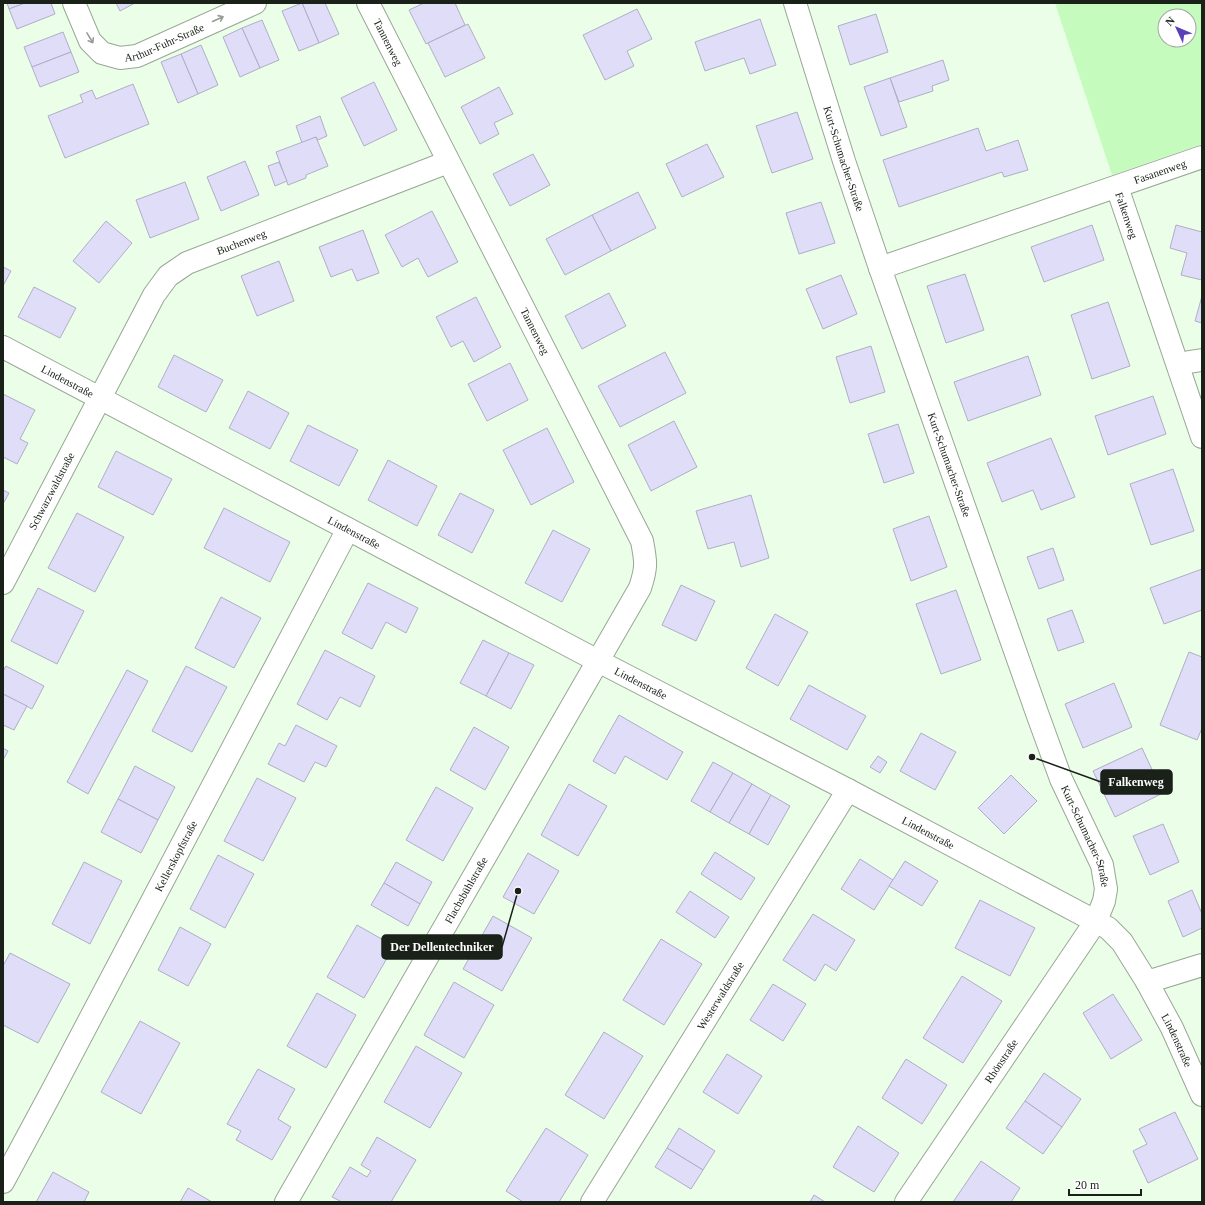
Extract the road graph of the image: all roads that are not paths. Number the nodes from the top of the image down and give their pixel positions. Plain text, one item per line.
1 (74, 3) edge
2 (255, 3) edge
3 (368, 3) edge
4 (795, 3) edge
5 (1202, 157) edge
6 (448, 162) junction
7 (1117, 187) junction
8 (880, 268) junction
9 (3, 347) edge
10 (1202, 360) edge
11 (1178, 365) junction
12 (100, 398) junction
13 (1202, 437) edge
14 (348, 529) junction
15 (3, 583) edge
16 (598, 661) junction
17 (848, 790) junction
18 (1096, 921) junction
19 (1202, 966) edge
20 (1147, 982) junction
21 (1202, 1096) edge
22 (3, 1182) edge
23 (286, 1202) edge
24 (592, 1202) edge
25 (906, 1202) edge

1 -> 2 street, Arthur-Fuhr-Straße
3 - 6 street, Tannenweg
4 - 8 street, Kurt-Schumacher-Straße
5 - 7 street, Fasanenweg
6 - 12 street, Buchenweg
6 - 16 street, Tannenweg
7 - 8 street, Falkenweg
7 - 11 street, Falkenweg
8 - 18 street, Kurt-Schumacher-Straße
9 - 12 street, Lindenstraße
10 - 11 street
11 - 13 street, Falkenweg
12 - 14 street, Lindenstraße
12 - 15 street, Schwarzwaldstraße
14 - 16 street, Lindenstraße
14 - 22 street, Kellerskopfstraße
16 - 17 street, Lindenstraße
16 - 23 street, Flachsbühlstraße
17 - 18 street, Lindenstraße
17 - 24 street, Westerwaldstraße
18 - 20 street, Lindenstraße
18 - 25 street, Rhönstraße
19 - 20 street
20 - 21 street, Lindenstraße

